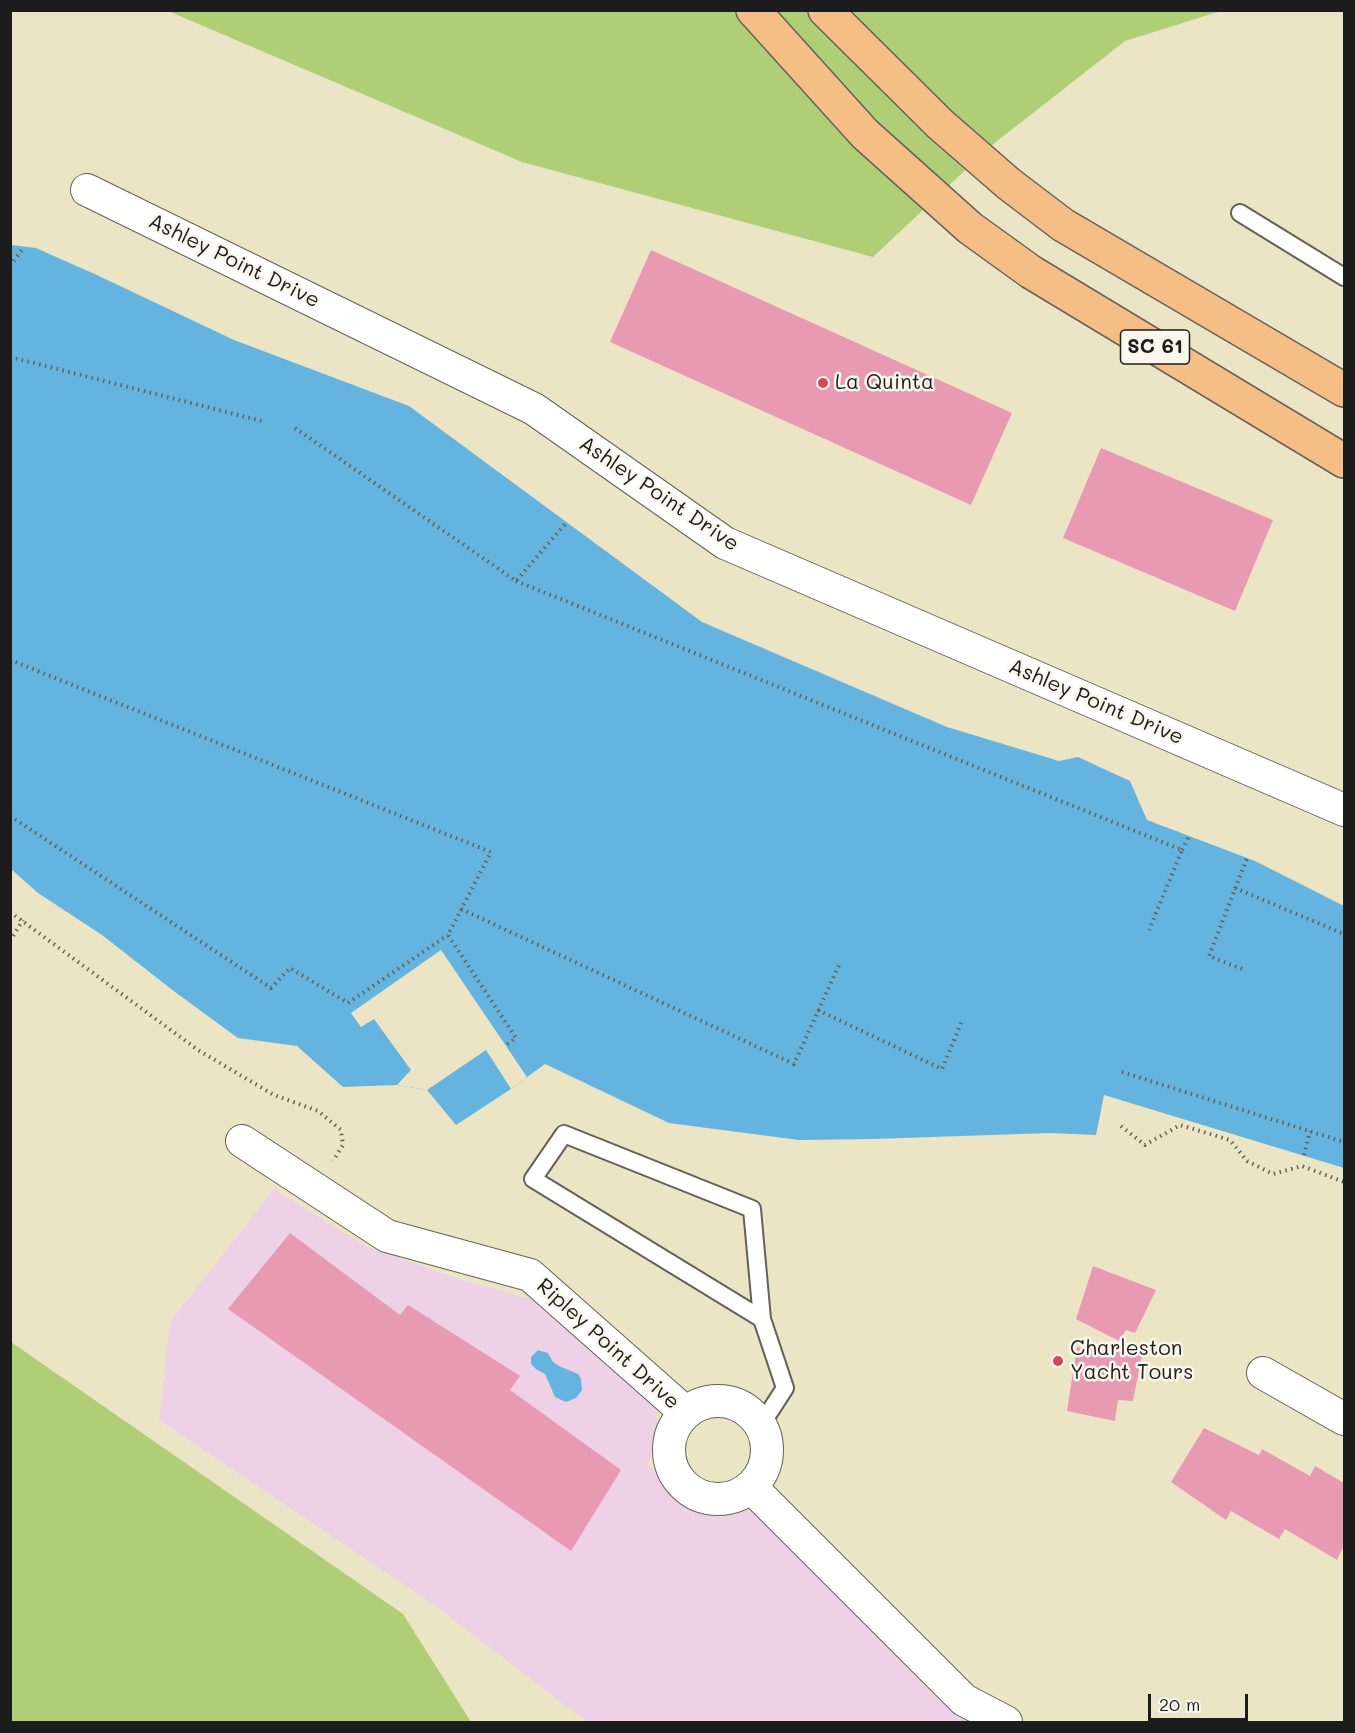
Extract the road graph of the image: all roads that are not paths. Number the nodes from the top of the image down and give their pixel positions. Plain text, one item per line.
1 (753, 10) edge
2 (759, 10) edge
3 (825, 10) edge
4 (787, 47) junction
5 (87, 190) dead end
6 (1240, 213) dead end
7 (1344, 276) edge
8 (1344, 390) edge
9 (1344, 461) edge
10 (1344, 810) edge
11 (242, 1141) dead end
12 (762, 1319) junction
13 (1263, 1373) dead end
14 (685, 1412) junction
15 (1344, 1419) edge
16 (761, 1425) junction
17 (751, 1487) junction
18 (1006, 1722) edge

1 - 4 highway
2 - 4 highway
3 - 8 highway, SC 61
4 - 9 highway, SC 61
5 - 10 street, Ashley Point Drive
6 - 7 lane
11 - 14 street, Ripley Point Drive
12 - 12 lane
12 - 16 lane
13 - 15 street
14 - 16 street, Ripley Point Drive
14 - 17 street, Ripley Point Drive
16 - 17 street
17 - 18 street

